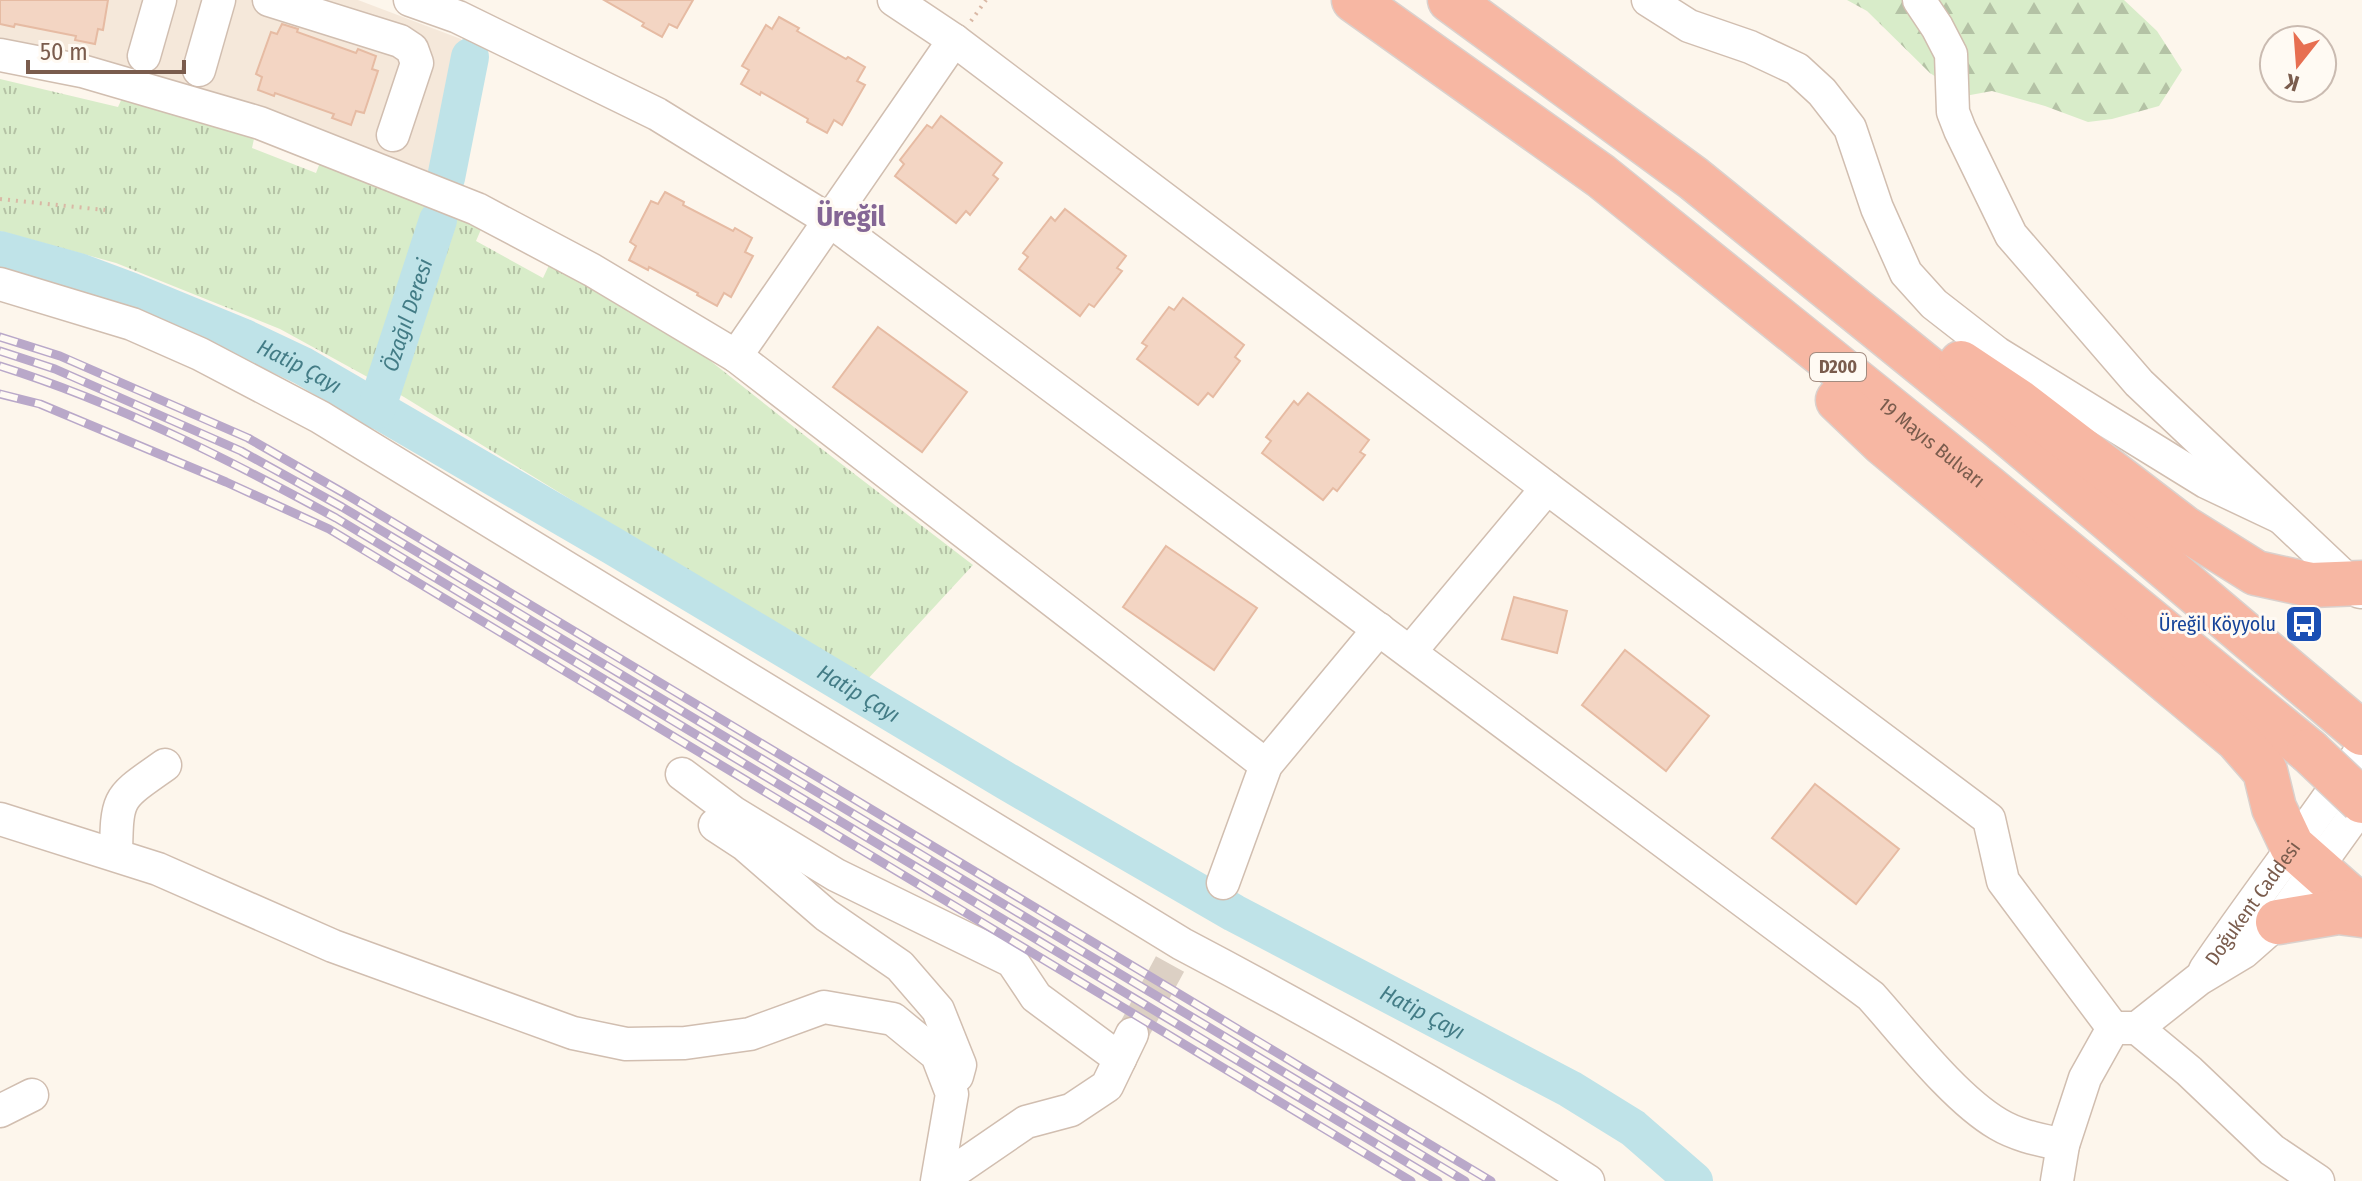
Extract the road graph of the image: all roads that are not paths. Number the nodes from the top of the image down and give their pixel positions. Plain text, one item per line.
1 (160, 0) edge
2 (219, 0) edge
3 (269, 0) edge
4 (410, 0) edge
5 (894, 0) edge
6 (1354, 0) edge
7 (1450, 0) edge
8 (1648, 0) edge
9 (1919, 0) edge
10 (954, 40) junction
11 (0, 55) edge
12 (144, 56) dead end
13 (199, 70) dead end
14 (393, 135) dead end
15 (1601, 176) junction
16 (1693, 178) junction
17 (829, 220) junction
18 (0, 284) edge
19 (736, 356) junction
20 (1547, 488) junction
21 (2280, 517) junction
22 (2358, 587) edge
23 (1379, 629) junction
24 (1410, 652) junction
25 (2355, 732) edge
26 (165, 765) dead end
27 (1266, 765) junction
28 (2362, 803) edge
29 (0, 819) edge
30 (116, 855) junction
31 (2304, 858) junction
32 (1223, 883) dead end
33 (2362, 908) edge
34 (2362, 915) edge
35 (2278, 922) junction
36 (2199, 979) junction
37 (2125, 1028) junction
38 (0, 1082) edge
39 (952, 1094) junction
40 (0, 1111) edge
41 (2063, 1145) junction
42 (938, 1181) edge
43 (1588, 1181) edge
44 (2057, 1181) edge
45 (2318, 1181) edge

1 - 12 street
2 - 13 street
3 - 14 street
4 - 17 street
5 - 10 street
6 - 15 highway, 19 Mayıs Bulvarı / D200
7 - 16 highway, D200
8 - 21 street
9 - 21 street
10 - 17 street
10 - 20 street
11 - 19 street
15 - 28 highway, 19 Mayıs Bulvarı / D200, bridge
15 - 31 highway
16 - 22 highway
16 - 25 highway, D200
17 - 19 street
17 - 23 street
18 - 43 street
19 - 27 street
20 - 24 street
20 - 37 street
21 - 22 street
23 - 24 street
23 - 27 street
24 - 41 street
25 - 31 street, Doğukent Caddesi
26 - 30 street
27 - 32 street
28 - 31 street, Doğukent Caddesi
29 - 30 street
30 - 39 street
31 - 33 highway
31 - 35 street, Doğukent Caddesi
31 - 36 street, Doğukent Caddesi
34 - 35 highway
35 - 36 street, Doğukent Caddesi
36 - 37 street
37 - 41 street
37 - 45 street
38 - 40 street
39 - 42 street
39 - 42 street
41 - 44 street

